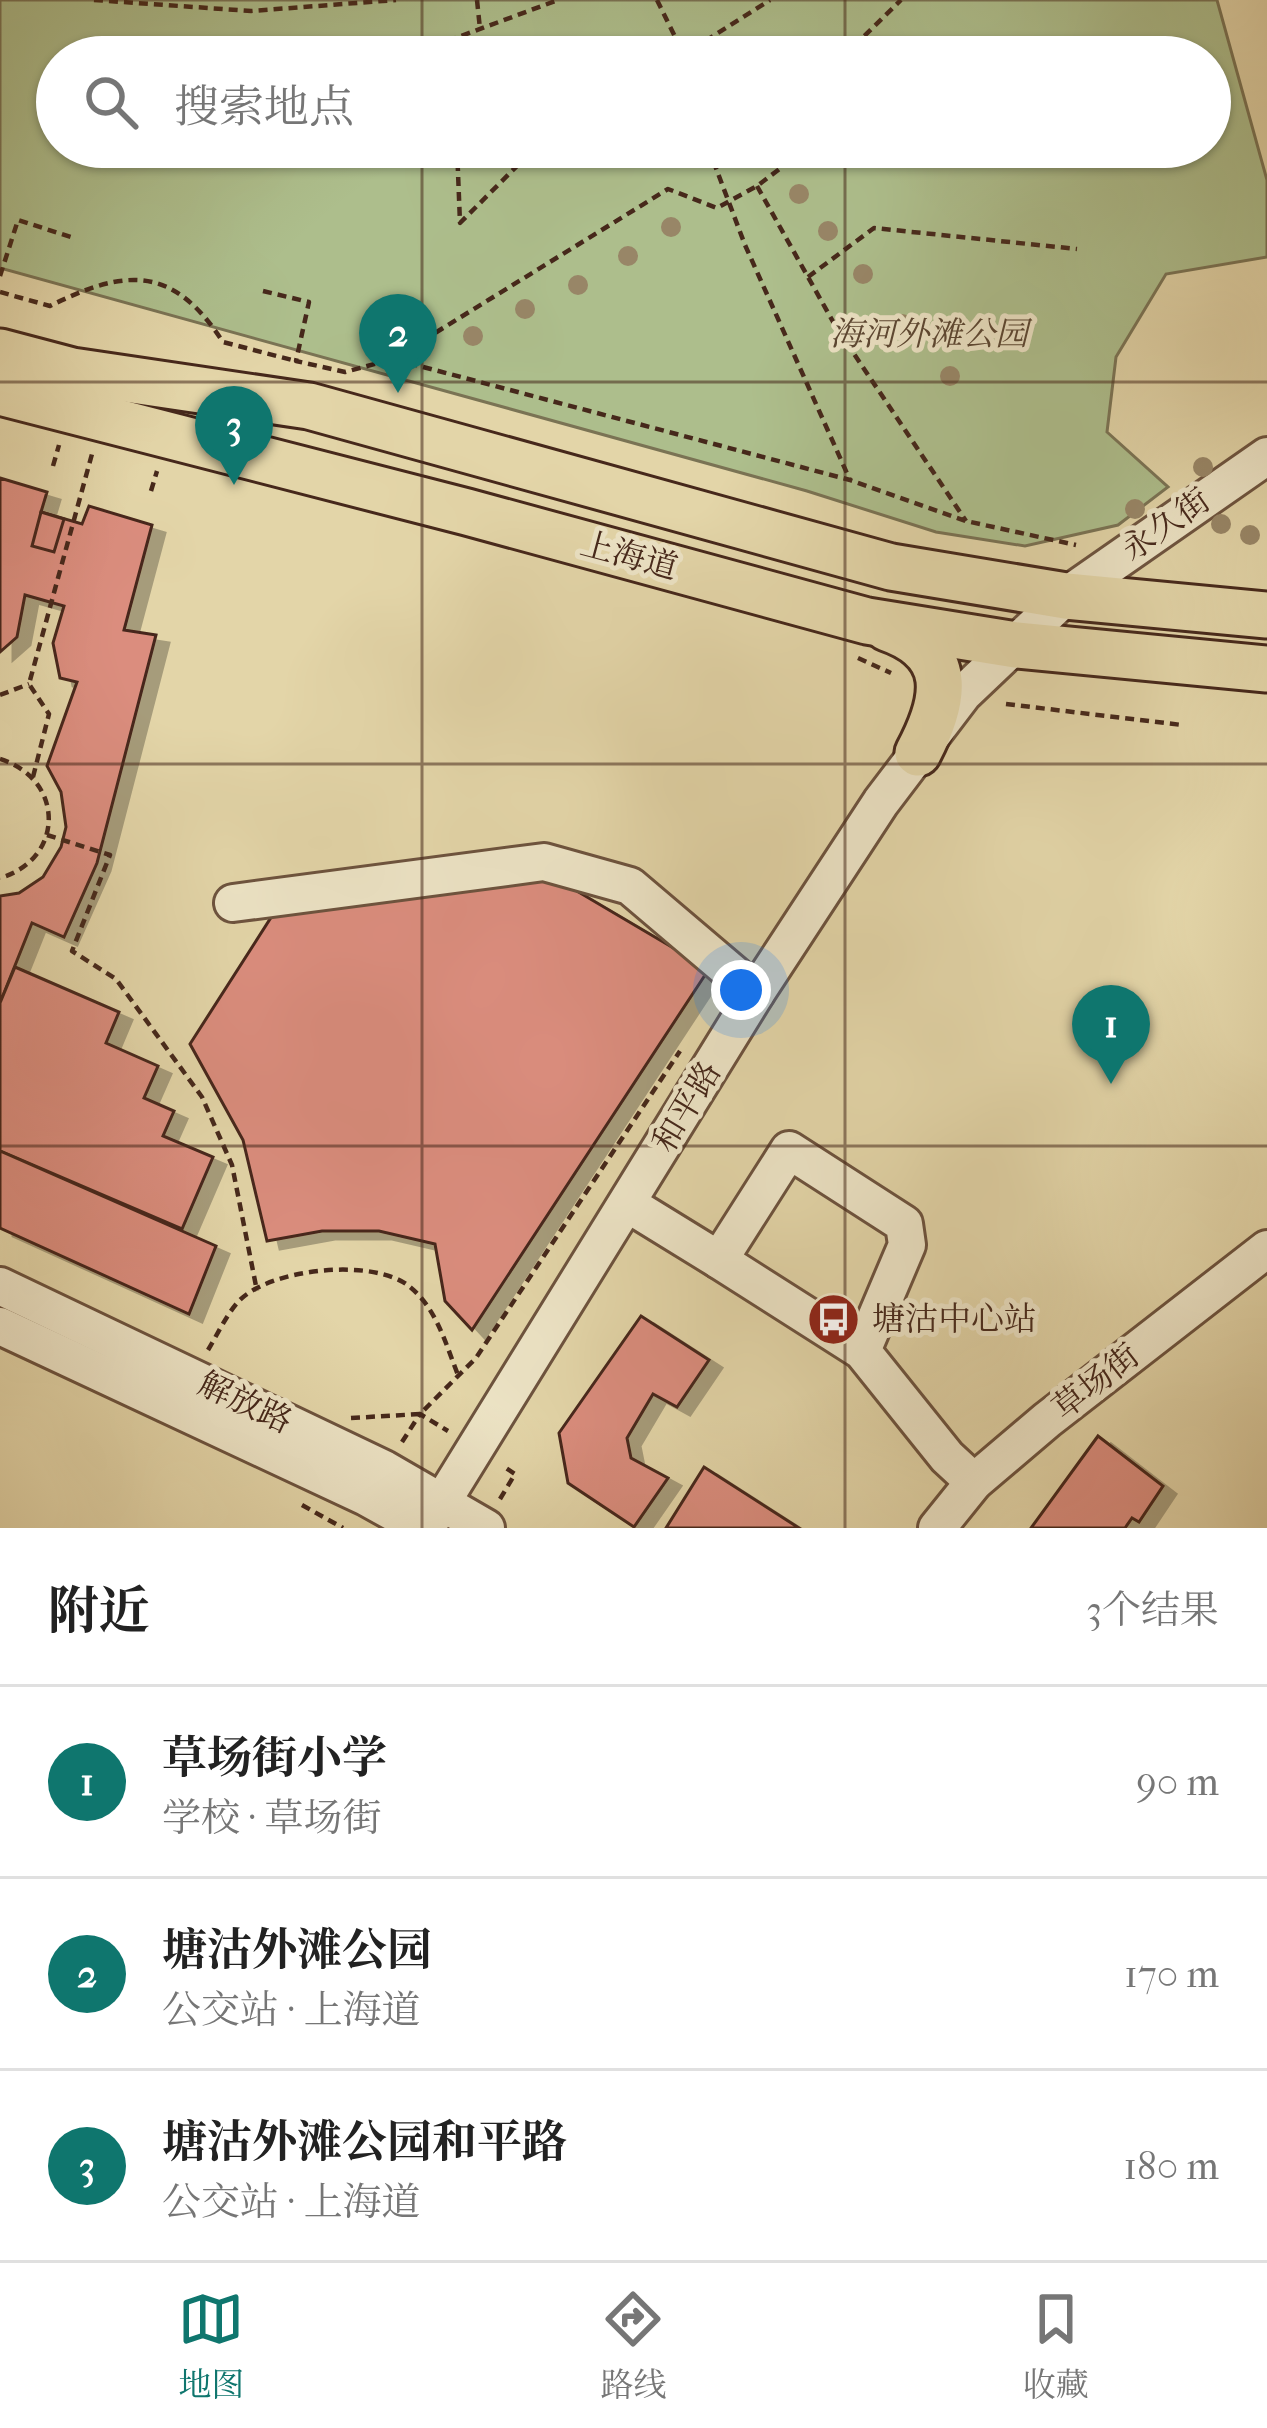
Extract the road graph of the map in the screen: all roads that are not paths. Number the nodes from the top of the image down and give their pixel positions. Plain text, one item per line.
1 (0, 352) edge
2 (0, 392) edge
3 (1267, 456) edge
4 (1066, 596) junction
5 (1267, 616) edge
6 (855, 636) junction
7 (1016, 645) junction
8 (1267, 669) edge
9 (918, 754) junction
10 (232, 903) dead end
11 (756, 993) junction
12 (628, 1204) junction
13 (1267, 1250) edge
14 (719, 1260) junction
15 (0, 1286) edge
16 (0, 1326) edge
17 (862, 1351) junction
18 (974, 1482) junction
19 (453, 1522) edge
20 (937, 1528) edge

1 - 4 main road, 上海道
2 - 6 main road, 上海道
3 - 4 street, 永久街
4 - 5 main road, 上海道
4 - 7 street, 和平路
6 - 7 main road, 上海道
6 - 9 main road
7 - 8 main road, 上海道
7 - 9 street, 和平路
9 - 11 street, 和平路
10 - 11 street
11 - 12 street, 和平路
12 - 14 street
12 - 19 street, 和平路
13 - 18 street, 草场街
14 - 17 street
14 - 17 street
15 - 19 street, 解放路
16 - 19 street, 解放路
17 - 18 street
18 - 20 street, 草场街

